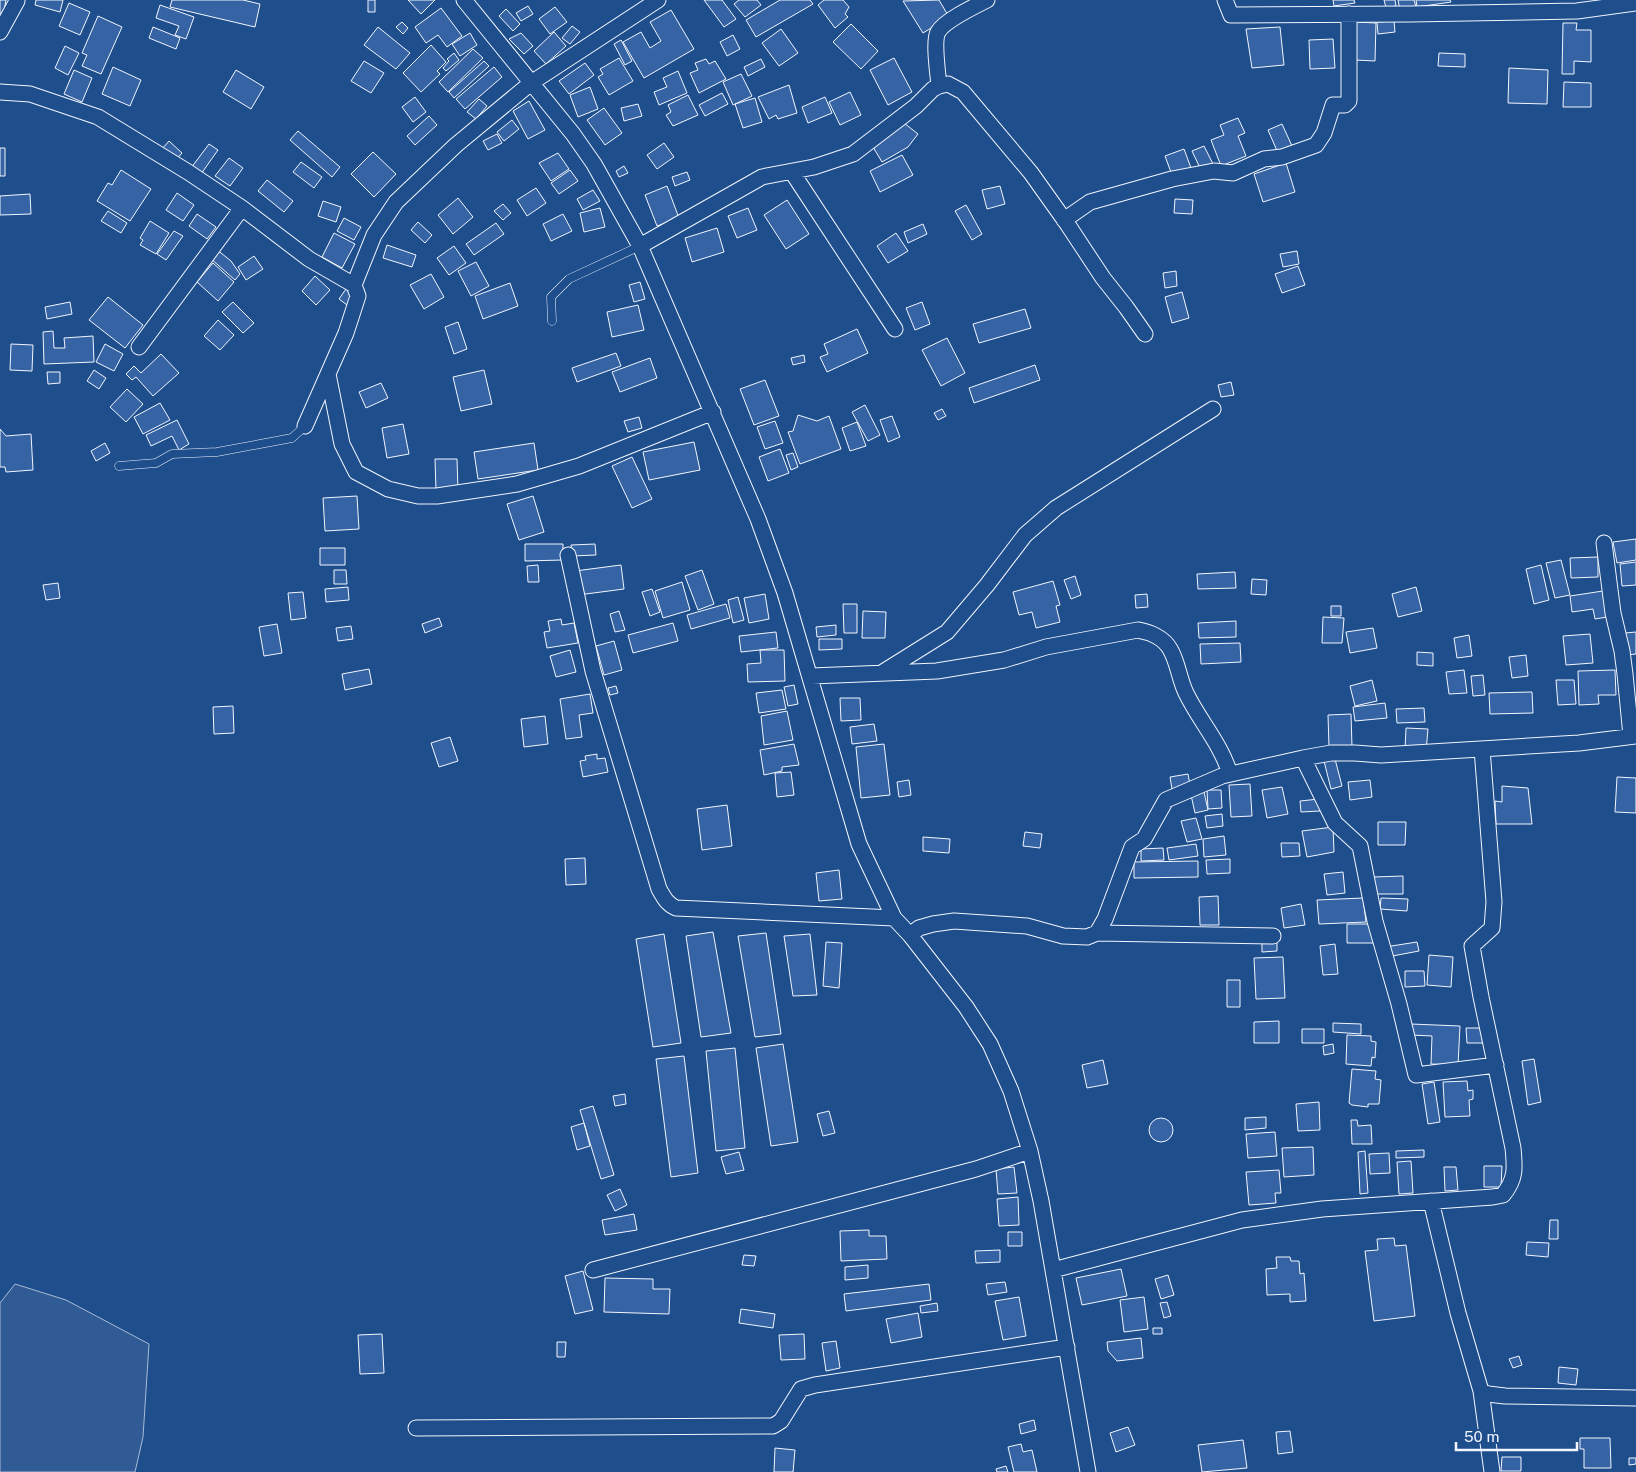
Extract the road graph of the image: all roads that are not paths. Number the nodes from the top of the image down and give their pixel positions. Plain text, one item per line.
1 (464, 0) edge
2 (658, 0) edge
3 (987, 0) edge
4 (1224, 0) edge
5 (17, 1) edge
6 (1636, 3) edge
7 (1349, 14) junction
8 (0, 32) edge
9 (531, 83) junction
10 (939, 86) junction
11 (0, 92) edge
12 (792, 172) junction
13 (242, 208) junction
14 (1064, 220) junction
15 (640, 246) junction
16 (354, 285) junction
17 (552, 321) dead end
18 (895, 329) dead end
19 (1145, 334) dead end
20 (139, 347) dead end
21 (328, 374) junction
22 (1213, 409) dead end
23 (713, 412) junction
24 (305, 426) joint
25 (119, 466) dead end
26 (1604, 543) dead end
27 (568, 555) dead end
28 (882, 673) junction
29 (811, 676) junction
30 (1634, 736) edge
31 (1482, 749) junction
32 (1303, 758) junction
33 (1230, 774) junction
34 (894, 918) junction
35 (1097, 933) junction
36 (910, 935) junction
37 (1273, 936) dead end
38 (1496, 1065) junction
39 (1030, 1151) junction
40 (1431, 1201) junction
41 (593, 1270) dead end
42 (1053, 1270) junction
43 (1067, 1347) junction
44 (1481, 1391) junction
45 (1636, 1398) edge
46 (416, 1428) dead end
47 (1088, 1472) edge
48 (1492, 1472) edge

1 - 9 street
2 - 9 street
3 - 10 street
4 - 7 street
5 - 8 street
6 - 7 street
7 - 14 street
9 - 15 street
9 - 16 street
10 - 12 street
10 - 14 street
11 - 13 street
12 - 15 street
12 - 18 street
13 - 16 street
13 - 20 street
14 - 19 street
15 - 17 lane
15 - 23 street
16 - 21 street
21 - 23 street
21 - 24 street
22 - 28 street
23 - 29 street
24 - 25 lane
26 - 30 street
27 - 34 street
28 - 29 street
28 - 33 street
29 - 34 street
30 - 31 street
31 - 32 street
31 - 38 street
32 - 33 street
32 - 38 street
33 - 35 street
34 - 36 street
35 - 36 street
35 - 37 street
36 - 39 street
38 - 40 street
39 - 41 street
39 - 42 street
40 - 42 street
40 - 44 street
42 - 43 street
43 - 46 street
43 - 47 street
44 - 45 street
44 - 48 street

